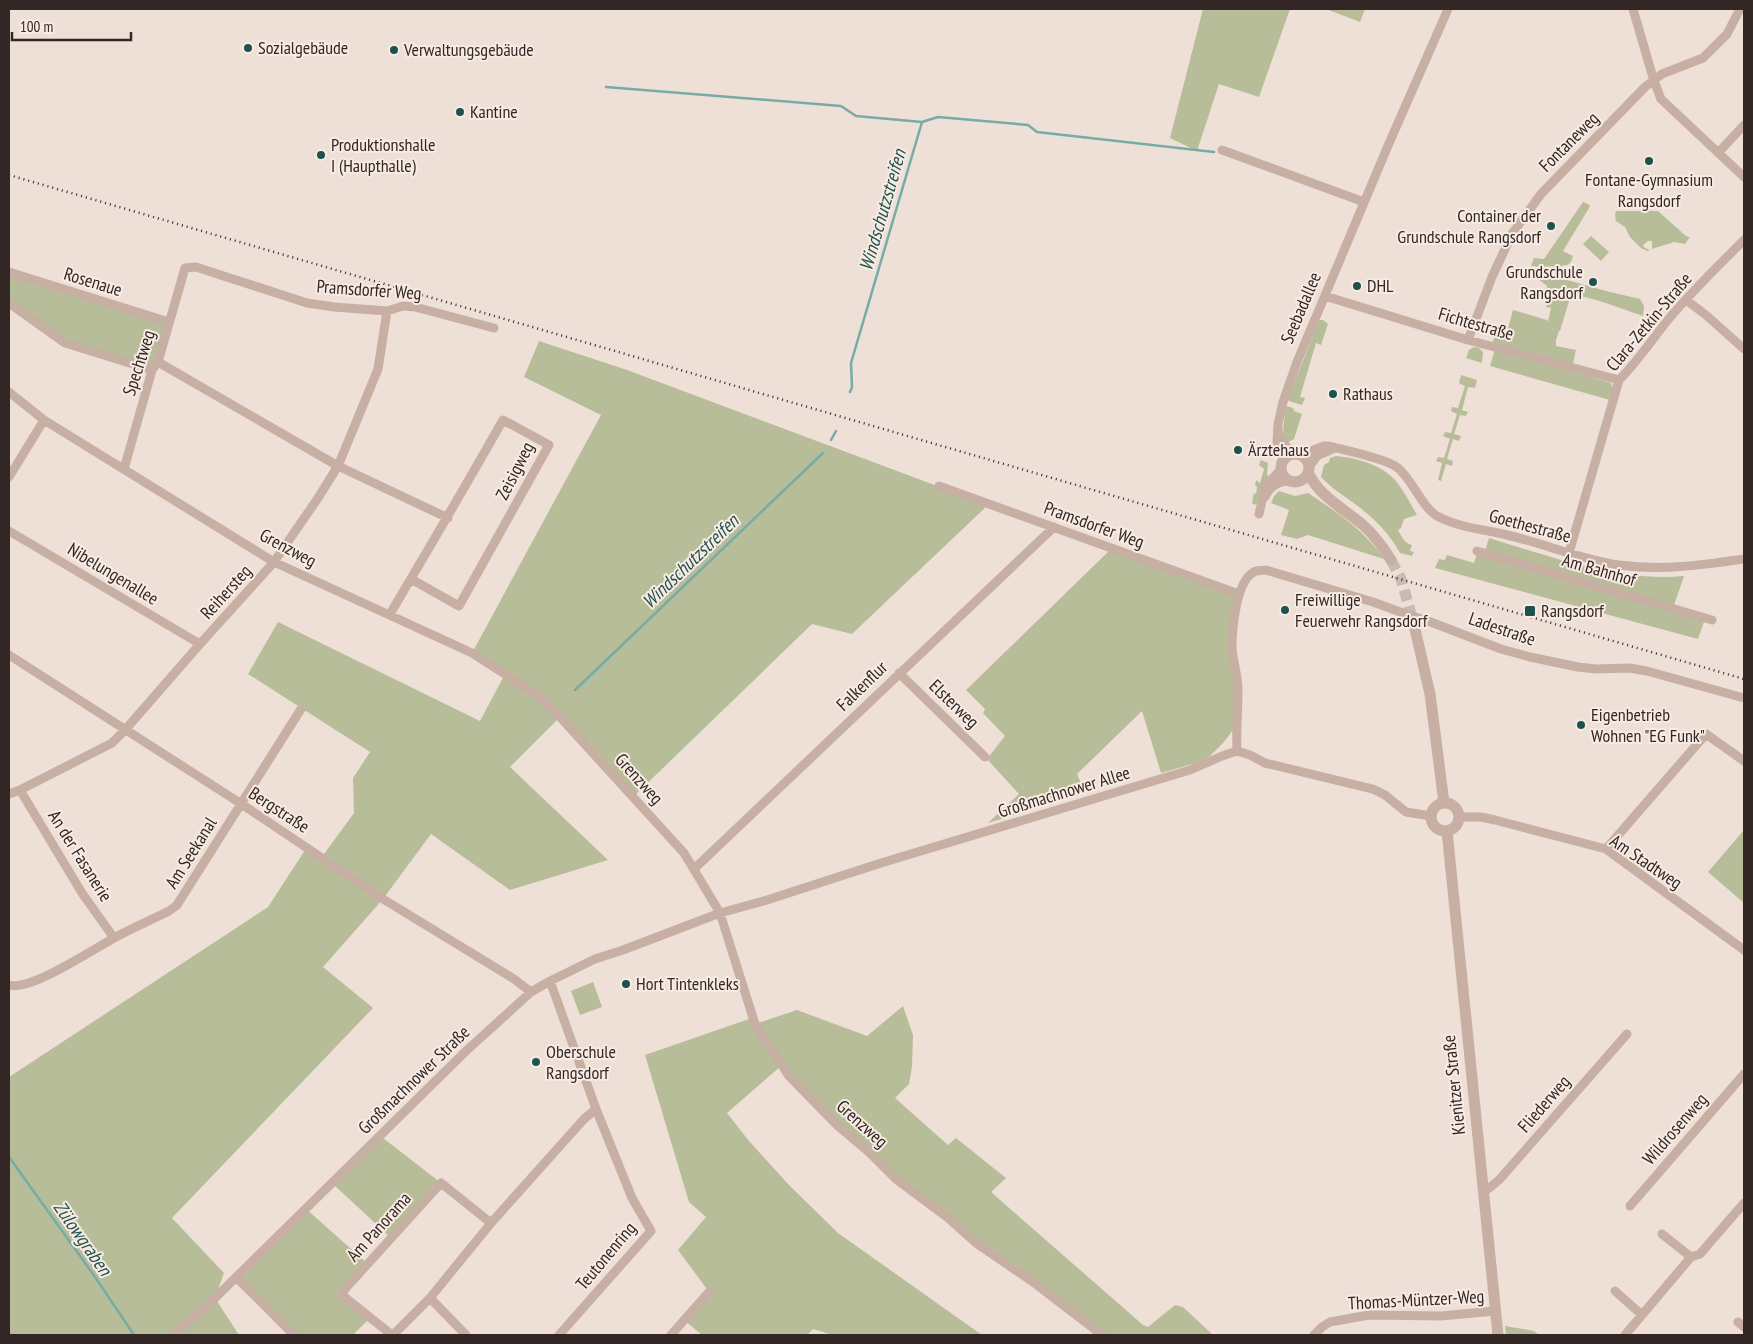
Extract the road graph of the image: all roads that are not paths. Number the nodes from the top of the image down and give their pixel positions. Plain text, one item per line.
1 (1448, 9) edge
2 (1633, 9) edge
3 (1740, 9) edge
4 (1654, 81) junction
5 (1744, 125) edge
6 (1222, 150) dead end
7 (1718, 153) junction
8 (1744, 177) edge
9 (1364, 202) junction
10 (1744, 240) edge
11 (185, 268) joint
12 (9, 272) edge
13 (1326, 296) junction
14 (1686, 300) junction
15 (9, 303) edge
16 (387, 310) junction
17 (169, 322) junction
18 (494, 328) dead end
19 (1468, 340) junction
20 (1744, 349) edge
21 (155, 366) junction
22 (1619, 380) junction
23 (9, 392) edge
24 (44, 420) junction
25 (1278, 430) junction
26 (1336, 448) junction
27 (1298, 455) junction
28 (1282, 465) junction
29 (338, 466) junction
30 (124, 469) junction
31 (1309, 469) junction
32 (9, 478) edge
33 (1294, 481) junction
34 (939, 486) dead end
35 (1326, 497) junction
36 (448, 518) junction
37 (1054, 527) junction
38 (9, 531) edge
39 (1477, 551) dead end
40 (1569, 554) junction
41 (1744, 559) edge
42 (1391, 560) tunnel mouth
43 (274, 562) junction
44 (411, 579) junction
45 (1238, 594) junction
46 (390, 614) junction
47 (1712, 620) dead end
48 (1414, 625) tunnel mouth
49 (200, 644) junction
50 (9, 655) edge
51 (899, 673) junction
52 (1744, 698) edge
53 (301, 709) dead end
54 (125, 730) junction
55 (1237, 752) junction
56 (985, 757) dead end
57 (1744, 760) edge
58 (13, 791) edge
59 (1444, 803) junction
60 (240, 804) junction
61 (1431, 816) junction
62 (1459, 818) junction
63 (1447, 831) junction
64 (1606, 849) junction
65 (694, 869) junction
66 (720, 913) junction
67 (114, 938) junction
68 (1744, 950) edge
69 (550, 981) junction
70 (9, 985) edge
71 (531, 992) junction
72 (1627, 1034) dead end
73 (1744, 1074) edge
74 (596, 1109) junction
75 (1483, 1193) junction
76 (1744, 1203) edge
77 (1630, 1206) dead end
78 (491, 1223) junction
79 (1662, 1234) dead end
80 (1690, 1257) junction
81 (236, 1276) junction
82 (1615, 1291) dead end
83 (709, 1292) dead end
84 (430, 1298) junction
85 (1495, 1311) junction
86 (1642, 1315) junction
87 (173, 1335) edge
88 (294, 1335) edge
89 (392, 1335) edge
90 (466, 1335) edge
91 (558, 1335) edge
92 (671, 1335) edge
93 (1102, 1335) edge
94 (1314, 1335) edge
95 (1498, 1335) edge
96 (1625, 1335) edge

1 - 9 street, Seebadallee
2 - 4 street
3 - 4 street, Fontaneweg
4 - 7 street
4 - 19 street, Fontaneweg
5 - 7 street
6 - 9 street
7 - 8 street
9 - 13 street, Seebadallee
10 - 14 street, Clara-Zetkin-Straße
11 - 16 street, Pramsdorfer Weg
11 - 17 street, Spechtweg
12 - 17 street, Rosenaue
13 - 19 street, Fichtestraße
13 - 25 street, Seebadallee
14 - 20 street
14 - 22 street, Clara-Zetkin-Straße
15 - 21 street
16 - 18 street, Pramsdorfer Weg
16 - 29 street, Reihersteg
17 - 21 street, Spechtweg
19 - 22 street, Fichtestraße
21 - 29 street
21 - 30 street, Spechtweg
22 - 40 street, Clara-Zetkin-Straße
23 - 24 street, Grenzweg
24 - 30 street, Grenzweg
24 - 32 street
25 - 27 street
25 - 28 street, Seebadallee
26 - 27 street, Goethestraße
26 - 31 street
26 - 40 street, Goethestraße
27 - 28 street
27 - 31 street
28 - 33 street, Seebadallee
28 - 33 street
29 - 36 street
29 - 43 street, Reihersteg
30 - 43 street, Grenzweg
31 - 33 street
31 - 35 street
33 - 35 street
34 - 37 street, Pramsdorfer Weg
35 - 42 street
36 - 44 street, Zeisigweg
36 - 44 street, Zeisigweg
37 - 45 street, Pramsdorfer Weg
37 - 51 street, Falkenflur
38 - 49 street, Nibelungenallee
39 - 47 street, Am Bahnhof
40 - 41 street, Goethestraße
43 - 46 street, Grenzweg
43 - 49 street, Reihersteg
44 - 46 street, Zeisigweg
45 - 52 street, Ladestraße, bridge
45 - 55 street
46 - 65 street, Grenzweg
48 - 59 street
49 - 54 street, Reihersteg
50 - 54 street, Bergstraße
51 - 56 street, Elsterweg
51 - 65 street, Falkenflur
53 - 60 street, Am Seekanal
54 - 58 street, Reihersteg
54 - 60 street, Bergstraße
55 - 61 street
55 - 66 street, Großmachnower Allee
57 - 64 street
58 - 67 street, An der Fasanerie
59 - 61 street
59 - 62 street
60 - 67 street, Am Seekanal
60 - 71 street, Bergstraße
61 - 63 street
62 - 63 street
62 - 64 street, Am Stadtweg
63 - 75 street, Kienitzer Straße
64 - 68 street, Am Stadtweg
65 - 66 street, Grenzweg
66 - 69 street, Großmachnower Straße
66 - 93 street, Grenzweg
67 - 70 street, Am Seekanal
69 - 71 street, Großmachnower Straße
69 - 74 street, Teutonenring
71 - 81 street, Großmachnower Straße
72 - 75 street, Fliederweg
73 - 77 street, Wildrosenweg
74 - 78 street
74 - 91 street, Teutonenring
75 - 85 street, Kienitzer Straße
76 - 80 street
78 - 84 street
78 - 89 street, Am Panorama
79 - 80 street
80 - 86 street
81 - 87 street, Großmachnower Straße
81 - 88 street
82 - 86 street
83 - 92 street
84 - 89 street
84 - 90 street
85 - 94 street, Thomas-Müntzer-Weg
85 - 95 street, Kienitzer Straße
86 - 96 street

